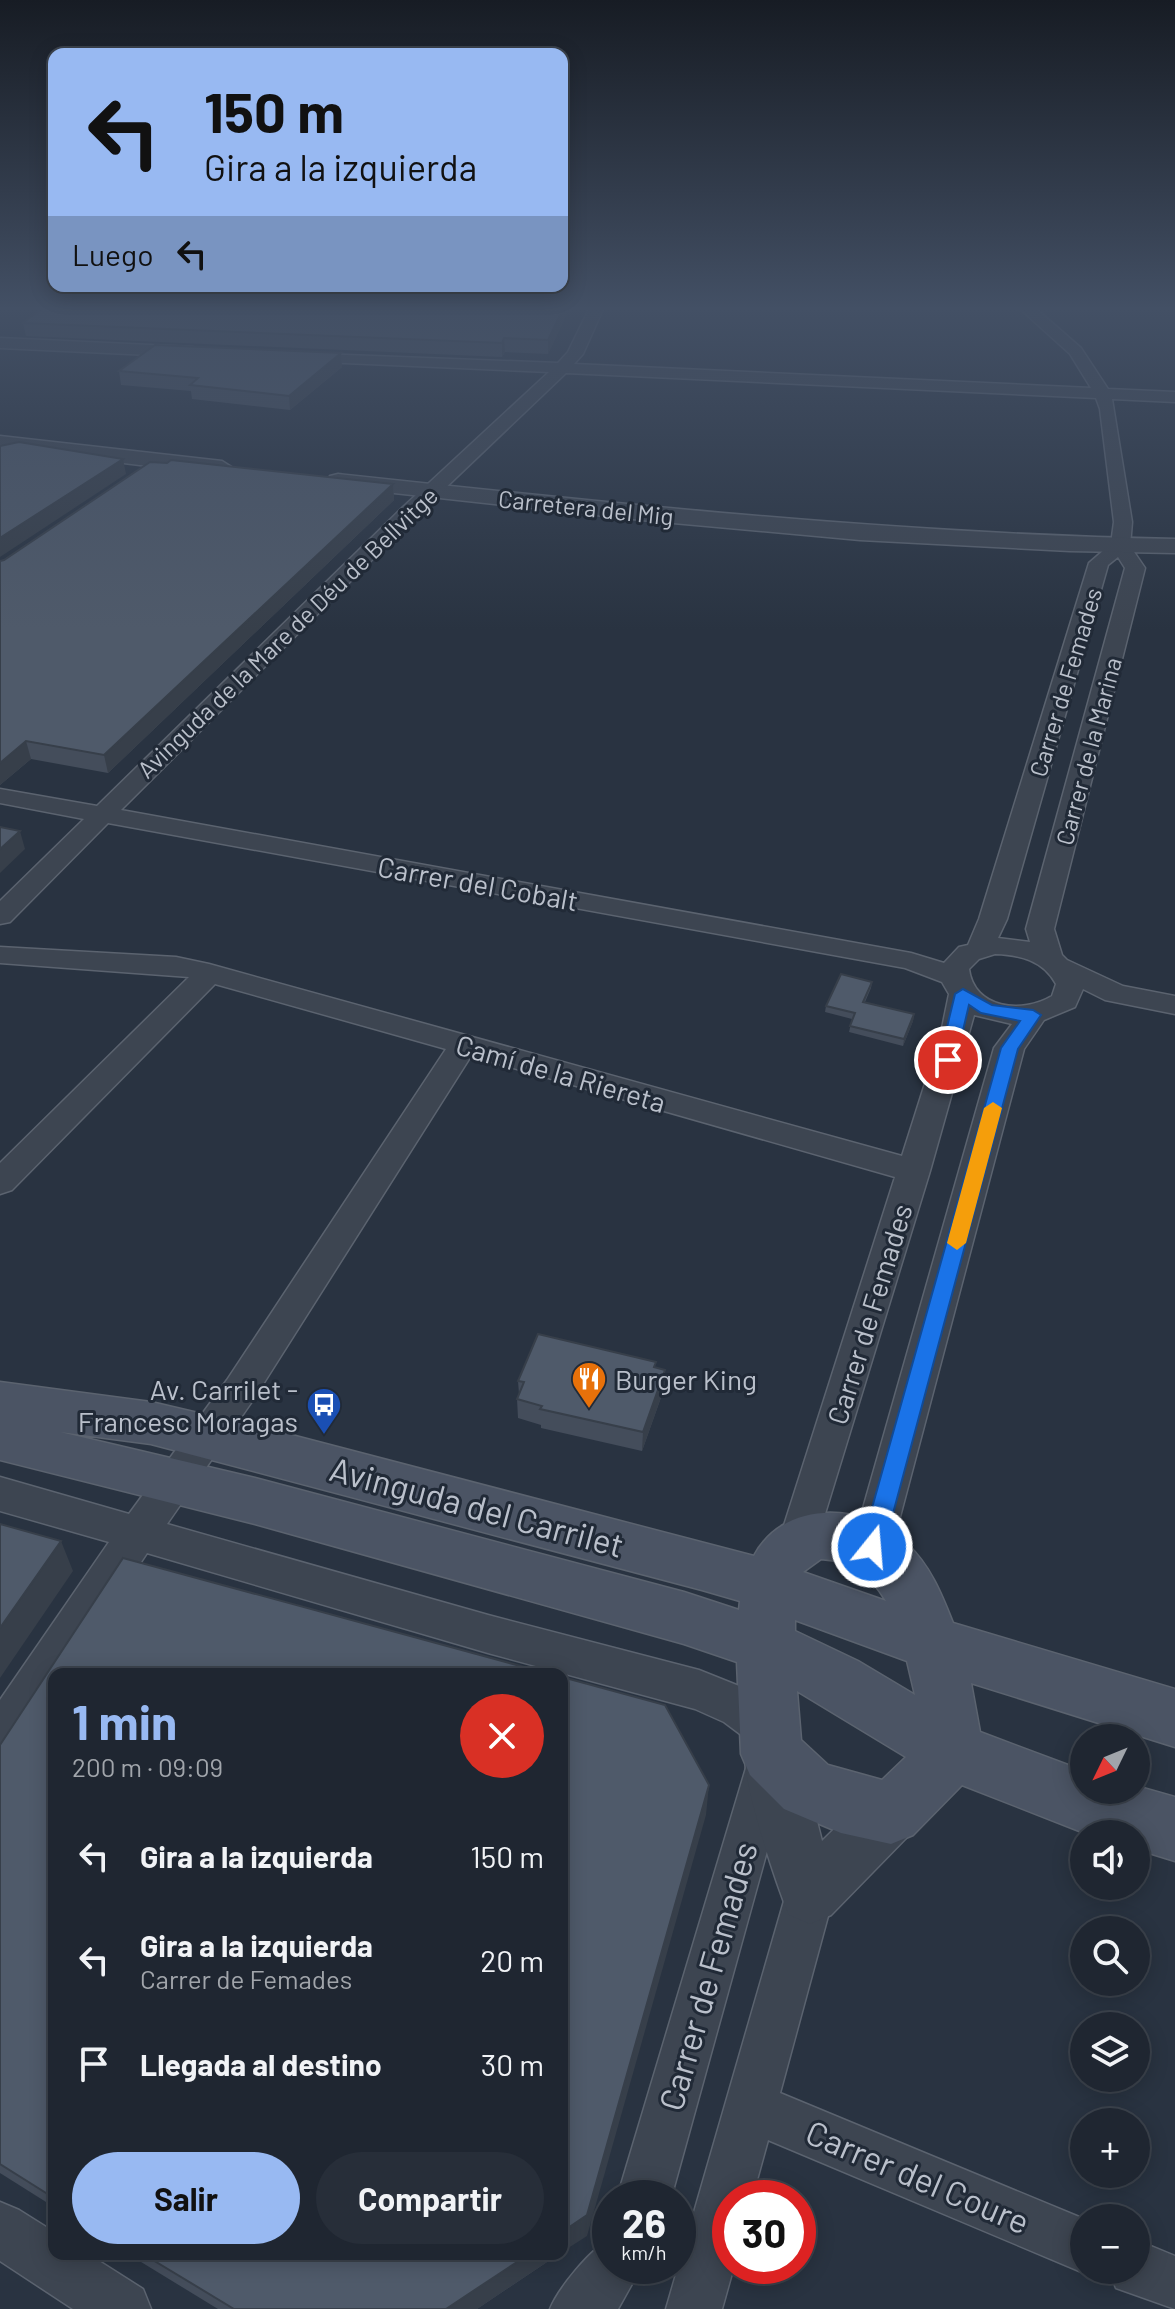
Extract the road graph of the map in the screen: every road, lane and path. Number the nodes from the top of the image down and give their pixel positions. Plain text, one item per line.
1 (512, 415) edge
2 (1109, 415) edge
3 (4, 446) edge
4 (159, 461) junction
5 (246, 471) edge
6 (136, 476) edge
7 (320, 479) edge
8 (431, 491) junction
9 (1120, 546) junction
10 (1175, 546) edge
11 (0, 796) edge
12 (101, 815) junction
13 (0, 916) edge
14 (980, 948) junction
15 (0, 955) edge
16 (1054, 963) junction
17 (209, 973) junction
18 (959, 985) junction
19 (1115, 994) junction
20 (1065, 1001) junction
21 (1175, 1005) edge
22 (1033, 1015) junction
23 (463, 1046) junction
24 (914, 1171) junction
25 (0, 1182) edge
26 (0, 1403) edge
27 (206, 1436) junction
28 (0, 1439) edge
29 (175, 1481) junction
30 (0, 1494) edge
31 (139, 1532) junction
32 (872, 1547) junction
33 (784, 1563) junction
34 (929, 1643) junction
35 (766, 1646) junction
36 (1175, 1718) edge
37 (0, 1738) edge
38 (771, 1743) junction
39 (948, 1749) junction
40 (891, 1813) junction
41 (1175, 1829) edge
42 (810, 1894) junction
43 (751, 2107) junction
44 (649, 2180) edge
45 (0, 2229) edge
46 (1070, 2240) edge
47 (1150, 2274) edge
48 (604, 2284) edge
49 (1175, 2284) edge
50 (123, 2309) edge
51 (578, 2309) edge
52 (694, 2309) edge

1 - 8 street, Avinguda de la Mare de Déu de Bellvitge
2 - 9 street
3 - 4 street
4 - 5 street
4 - 6 street
7 - 8 street, Carretera del Mig
8 - 9 street, Carretera del Mig
8 - 12 street, Avinguda de la Mare de Déu de Bellvitge
9 - 10 street, Carretera del Mig
9 - 14 street, Carrer de Femades
9 - 16 street, Carrer de la Marina
11 - 12 street, Carrer del Cobalt
12 - 13 street, Avinguda de la Mare de Déu de Bellvitge
12 - 18 street, Carrer del Cobalt
14 - 16 street
14 - 18 street
15 - 17 street, Camí de la Riereta
16 - 19 street
16 - 20 street
17 - 23 street, Camí de la Riereta
17 - 25 street
18 - 22 street
18 - 24 street, Carrer de Femades
19 - 20 street
19 - 21 street
20 - 22 street
22 - 32 street
23 - 24 street, Camí de la Riereta
23 - 27 street
24 - 33 street, Carrer de Femades
26 - 27 main road, Avinguda del Carrilet
27 - 29 street
27 - 33 main road, Avinguda del Carrilet
28 - 29 main road, Avinguda del Carrilet
29 - 31 street
29 - 35 main road, Avinguda del Carrilet
30 - 31 street
31 - 37 street
31 - 38 street
32 - 33 main road
32 - 34 main road
33 - 34 main road, Avinguda del Carrilet
33 - 35 main road
34 - 36 main road, Avinguda del Carrilet
34 - 39 main road
35 - 38 main road
35 - 39 main road, Avinguda del Carrilet
38 - 40 main road
38 - 42 street
38 - 44 street, Carrer de Femades
39 - 40 main road
39 - 41 main road, Avinguda del Carrilet
40 - 42 street
42 - 43 street
43 - 46 street, Carrer del Coure
43 - 52 street
45 - 50 street
47 - 49 street
48 - 51 street

